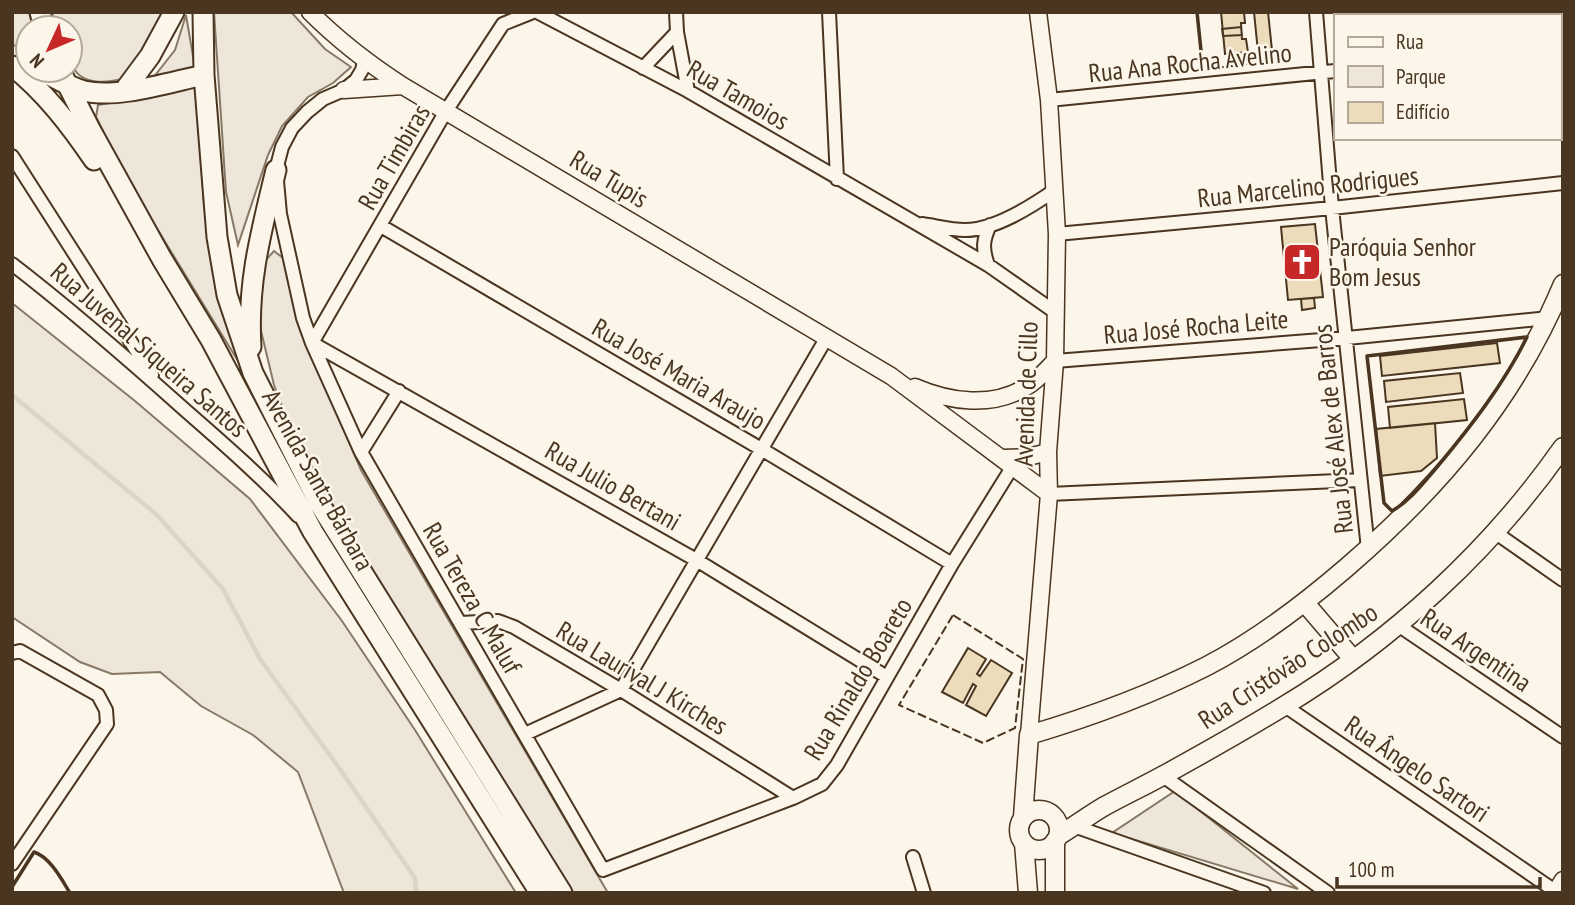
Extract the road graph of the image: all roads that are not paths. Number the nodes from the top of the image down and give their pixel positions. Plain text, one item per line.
1 (174, 12) edge
2 (192, 12) edge
3 (203, 12) edge
4 (310, 12) edge
5 (535, 12) edge
6 (676, 12) edge
7 (829, 12) edge
8 (1038, 12) edge
9 (1316, 12) edge
10 (677, 32) junction
11 (204, 45) junction
12 (364, 61) junction
13 (12, 66) edge
14 (643, 68) junction
15 (1334, 71) edge
16 (1320, 73) junction
17 (204, 75) junction
18 (67, 84) edge
19 (74, 84) edge
20 (403, 86) junction
21 (344, 90) junction
22 (124, 91) junction
23 (688, 92) junction
24 (1049, 100) junction
25 (446, 111) junction
26 (12, 156) edge
27 (276, 170) junction
28 (837, 178) junction
29 (1563, 183) edge
30 (1055, 190) junction
31 (1332, 208) junction
32 (915, 223) junction
33 (990, 225) junction
34 (381, 226) junction
35 (1057, 234) junction
36 (162, 259) junction
37 (12, 264) edge
38 (988, 265) junction
39 (1563, 284) edge
40 (1055, 312) junction
41 (1549, 317) junction
42 (827, 337) junction
43 (1347, 338) junction
44 (312, 343) junction
45 (1055, 361) junction
46 (253, 373) junction
47 (891, 376) junction
48 (160, 387) junction
49 (399, 391) junction
50 (961, 400) junction
51 (946, 416) junction
52 (1563, 447) edge
53 (763, 450) junction
54 (361, 452) junction
55 (1048, 452) junction
56 (1008, 462) junction
57 (1360, 480) junction
58 (1049, 494) junction
59 (313, 532) junction
60 (1496, 533) junction
61 (1368, 549) junction
62 (698, 561) junction
63 (952, 564) junction
64 (1563, 580) edge
65 (1305, 603) junction
66 (461, 624) junction
67 (1398, 625) junction
68 (1335, 638) junction
69 (12, 653) edge
70 (1353, 659) junction
71 (1331, 675) junction
72 (887, 677) junction
73 (621, 690) junction
74 (1285, 706) junction
75 (525, 734) junction
76 (1029, 735) junction
77 (1563, 737) edge
78 (1163, 776) junction
79 (1026, 778) junction
80 (793, 798) junction
81 (1103, 807) junction
82 (1051, 814) junction
83 (1023, 817) junction
84 (1074, 826) junction
85 (1056, 839) junction
86 (1024, 843) junction
87 (913, 857) dead end
88 (12, 864) edge
89 (603, 870) joint
90 (1558, 889) edge
91 (540, 893) edge
92 (562, 893) edge
93 (924, 893) edge
94 (1028, 893) edge
95 (1055, 893) edge
96 (1264, 893) edge
97 (1328, 893) edge

1 - 22 main road
2 - 11 main road
3 - 11 main road, Avenida Santa Bárbara
4 - 12 street, Rua Tupis
5 - 14 street, Rua Tamoios
5 - 25 street, Rua Timbiras
6 - 10 street
7 - 28 street
8 - 24 street, Avenida de Cillo
9 - 16 street, Rua José Alex de Barros
10 - 14 street
10 - 23 street
11 - 17 main road, Avenida Santa Bárbara
12 - 20 street, Rua Tupis
12 - 21 street
13 - 36 main road
14 - 23 street, Rua Tamoios
15 - 16 street, Rua Ana Rocha Avelino
16 - 24 street, Rua Ana Rocha Avelino
16 - 31 street, Rua José Alex de Barros
17 - 22 main road
17 - 46 main road, Avenida Santa Bárbara
18 - 36 main road, Avenida Santa Bárbara
19 - 22 main road
20 - 21 street
20 - 25 street, Rua Tupis
21 - 27 street
23 - 28 street, Rua Tamoios
24 - 30 street, Avenida de Cillo
25 - 34 street, Rua Timbiras
25 - 42 street, Rua Tupis
26 - 48 street
27 - 44 street, Rua Tereza C Maluf
27 - 46 main road
28 - 32 street, Rua Tamoios
29 - 31 street, Rua Marcelino Rodrigues
30 - 33 street, Rua Tamoios
30 - 35 street, Avenida de Cillo
31 - 35 street, Rua Marcelino Rodrigues
31 - 43 street, Rua José Alex de Barros
32 - 33 street, Rua Tamoios
32 - 38 street, Rua Tamoios
33 - 38 street
34 - 44 street, Rua Timbiras
34 - 53 street, Rua José Maria Araujo
35 - 40 street, Avenida de Cillo
36 - 59 main road, Avenida Santa Bárbara
37 - 48 street, Rua Juvenal Siqueira Santos
38 - 40 street, Rua Tamoios
39 - 41 main road, Rua Cristóvão Colombo
40 - 45 street, Avenida de Cillo
41 - 43 street, Rua José Rocha Leite
41 - 61 main road, Rua Cristóvão Colombo
42 - 47 street, Rua Tupis
42 - 53 street
43 - 45 street, Rua José Rocha Leite
43 - 57 street, Rua José Alex de Barros
44 - 49 street, Rua Julio Bertani
44 - 54 street, Rua Tereza C Maluf
45 - 50 street, Rua Tupis
45 - 55 street, Avenida de Cillo
46 - 92 main road, Avenida Santa Bárbara
47 - 50 street, Rua Tupis
47 - 51 street, Rua Tupis
48 - 59 street, Rua Juvenal Siqueira Santos
49 - 54 street
49 - 62 street, Rua Julio Bertani
50 - 51 street
51 - 56 street, Rua Tupis
52 - 60 main road, Rua Cristóvão Colombo
53 - 62 street
53 - 63 street, Rua José Maria Araujo
54 - 66 street, Rua Tereza C Maluf
55 - 56 street
55 - 58 street, Avenida de Cillo
56 - 58 street, Rua Tupis
56 - 63 street, Rua Rinaldo Boareto
57 - 58 street
57 - 61 street, Rua José Alex de Barros
58 - 76 street, Avenida de Cillo
59 - 91 main road, Avenida Santa Bárbara
60 - 64 street
60 - 67 main road, Rua Cristóvão Colombo
61 - 65 main road, Rua Cristóvão Colombo
62 - 72 street, Rua Julio Bertani
62 - 73 street
63 - 72 street, Rua Rinaldo Boareto
65 - 68 main road
65 - 76 main road, Rua Cristóvão Colombo
66 - 73 street, Rua Laurival J Kirches
66 - 75 street, Rua Tereza C Maluf
67 - 70 main road, Rua Cristóvão Colombo
67 - 77 street, Rua Argentina
68 - 70 main road
68 - 71 main road
69 - 88 street
70 - 71 main road, Rua Cristóvão Colombo
71 - 74 main road, Rua Cristóvão Colombo
72 - 80 street, Rua Rinaldo Boareto
73 - 75 street
73 - 80 street, Rua Laurival J Kirches
74 - 78 main road, Rua Cristóvão Colombo
74 - 90 street, Rua Ângelo Sartori
75 - 89 street, Rua Tereza C Maluf
76 - 79 main road, Avenida de Cillo
78 - 81 main road, Rua Cristóvão Colombo
78 - 97 street
79 - 82 main road
79 - 83 main road, Avenida de Cillo
80 - 89 street, Rua Rinaldo Boareto
81 - 82 main road, Rua Cristóvão Colombo
81 - 84 main road, Rua Cristóvão Colombo
82 - 83 main road
82 - 85 main road
83 - 86 main road
84 - 85 main road, Rua Cristóvão Colombo
84 - 96 street
85 - 86 main road
85 - 95 main road
86 - 94 main road
87 - 93 street

